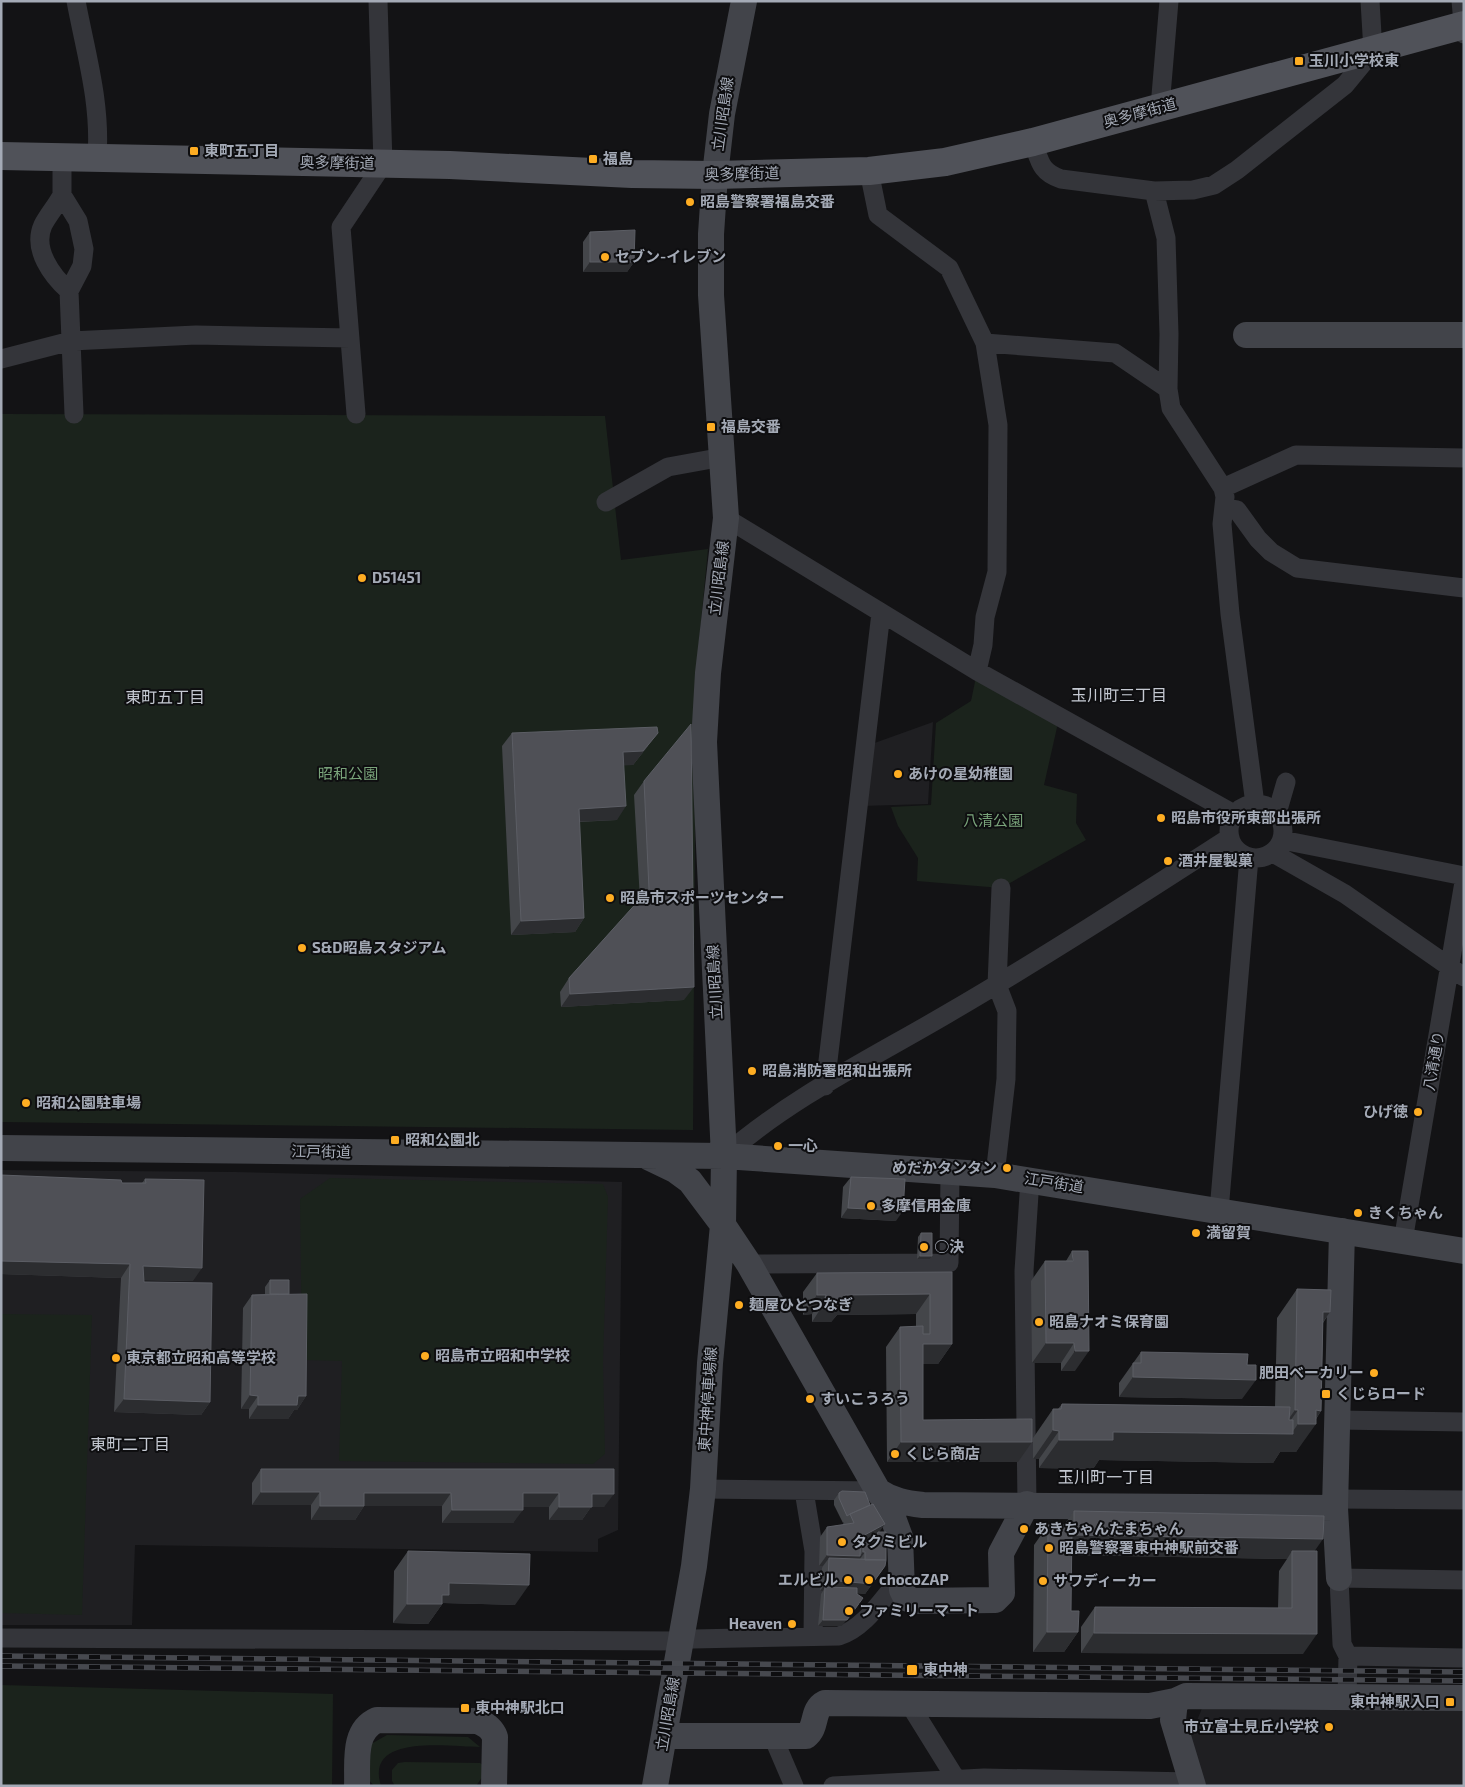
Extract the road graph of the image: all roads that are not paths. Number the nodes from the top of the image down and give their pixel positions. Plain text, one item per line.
1 (76, 1) edge
2 (378, 1) edge
3 (744, 1) edge
4 (1169, 1) edge
5 (1370, 1) edge
6 (1463, 21) edge
7 (1373, 51) junction
8 (1160, 107) junction
9 (1033, 142) junction
10 (1, 156) edge
11 (62, 157) junction
12 (98, 157) junction
13 (383, 164) junction
14 (869, 171) junction
15 (715, 175) junction
16 (1154, 191) junction
17 (62, 195) junction
18 (69, 291) junction
19 (1246, 335) dead end
20 (1464, 335) edge
21 (350, 338) junction
22 (71, 341) junction
23 (985, 343) junction
24 (1, 359) edge
25 (1168, 389) junction
26 (74, 414) dead end
27 (356, 414) dead end
28 (723, 457) junction
29 (1464, 458) edge
30 (1223, 488) junction
31 (606, 502) dead end
32 (1224, 508) junction
33 (726, 518) junction
34 (1464, 588) edge
35 (881, 613) junction
36 (977, 671) junction
37 (1286, 782) dead end
38 (1255, 804) junction
39 (1277, 813) junction
40 (1234, 814) junction
41 (1229, 838) junction
42 (1278, 846) junction
43 (1249, 858) junction
44 (1464, 876) edge
45 (1464, 882) edge
46 (1001, 888) dead end
47 (1457, 972) edge
48 (996, 985) junction
49 (825, 1086) junction
50 (1, 1148) edge
51 (641, 1154) junction
52 (724, 1156) junction
53 (950, 1172) junction
54 (995, 1174) junction
55 (1030, 1179) junction
56 (1219, 1211) junction
57 (723, 1225) junction
58 (1342, 1231) junction
59 (1403, 1241) junction
60 (1464, 1251) edge
61 (749, 1264) junction
62 (1338, 1420) junction
63 (1464, 1422) edge
64 (703, 1489) junction
65 (804, 1491) junction
66 (878, 1491) junction
67 (1464, 1500) edge
68 (1335, 1503) junction
69 (1027, 1504) junction
70 (925, 1505) junction
71 (978, 1505) junction
72 (900, 1537) junction
73 (1001, 1553) junction
74 (1339, 1578) junction
75 (900, 1579) junction
76 (1464, 1580) edge
77 (813, 1636) junction
78 (1, 1638) edge
79 (681, 1641) junction
80 (1348, 1656) junction
81 (1464, 1658) edge
82 (1347, 1696) junction
83 (1464, 1698) edge
84 (1175, 1701) junction
85 (912, 1704) junction
86 (664, 1736) junction
87 (773, 1737) junction
88 (956, 1779) junction
89 (360, 1782) edge
90 (987, 1782) edge
91 (1192, 1784) edge
92 (494, 1786) edge
93 (655, 1786) edge
94 (794, 1786) edge
95 (833, 1786) edge

1 - 12 street
2 - 13 street
3 - 15 street, 立川昭島線
4 - 8 street
5 - 7 street
6 - 7 main road, 奥多摩街道
7 - 8 main road, 奥多摩街道
7 - 16 street
8 - 9 main road, 奥多摩街道
9 - 14 main road, 奥多摩街道
9 - 16 street
10 - 11 main road, 奥多摩街道
11 - 12 main road, 奥多摩街道
11 - 17 street
12 - 13 main road, 奥多摩街道
13 - 15 main road, 奥多摩街道
13 - 21 street
14 - 15 main road, 奥多摩街道
14 - 23 street
15 - 28 street, 立川昭島線
16 - 25 street
17 - 18 street
17 - 18 street
18 - 22 street
19 - 20 street
21 - 22 street
21 - 27 street
22 - 24 street
22 - 26 street
23 - 25 street
23 - 36 street
25 - 30 street
28 - 31 street
28 - 33 street, 立川昭島線
29 - 30 street
30 - 32 street
32 - 34 street
32 - 38 street
33 - 35 street
33 - 52 street, 立川昭島線
35 - 36 street
35 - 49 street
36 - 40 street
37 - 39 street
38 - 39 street
38 - 40 street
39 - 42 street
40 - 41 street
41 - 43 street
41 - 48 street
42 - 43 street
42 - 44 street
42 - 47 street
43 - 56 street
45 - 47 street, 八清通り
46 - 48 street
47 - 59 street, 八清通り
48 - 49 street
48 - 54 street
49 - 52 street
50 - 51 street, 江戸街道
51 - 52 street, 江戸街道
51 - 57 street, 江戸街道
52 - 53 street, 江戸街道
52 - 57 street, 東中神停車場線
53 - 54 street, 江戸街道
53 - 61 street
54 - 55 street, 江戸街道
55 - 56 street, 江戸街道
55 - 69 street
56 - 58 street, 江戸街道
57 - 61 street, 江戸街道
57 - 64 street, 東中神停車場線
58 - 59 street, 江戸街道
58 - 62 street
59 - 60 street, 江戸街道
61 - 66 street, 江戸街道
62 - 63 street
62 - 68 street
64 - 65 street
64 - 79 street, 東中神停車場線
65 - 66 street
65 - 77 street
66 - 70 street
66 - 72 street, 江戸街道
67 - 68 street
68 - 69 street
68 - 74 street
69 - 71 street
69 - 73 street
70 - 71 street
70 - 72 street
71 - 73 street
72 - 75 street
73 - 75 street
74 - 76 street
74 - 80 street
75 - 77 street
77 - 79 street
78 - 79 street
79 - 86 street, 立川昭島線
80 - 81 street
80 - 82 street
82 - 83 street
82 - 84 street
84 - 85 street
84 - 91 street
85 - 87 street
85 - 88 street
86 - 87 street
86 - 93 street, 立川昭島線
87 - 94 street
88 - 90 street
88 - 95 street
89 - 92 street
90 - 91 street

